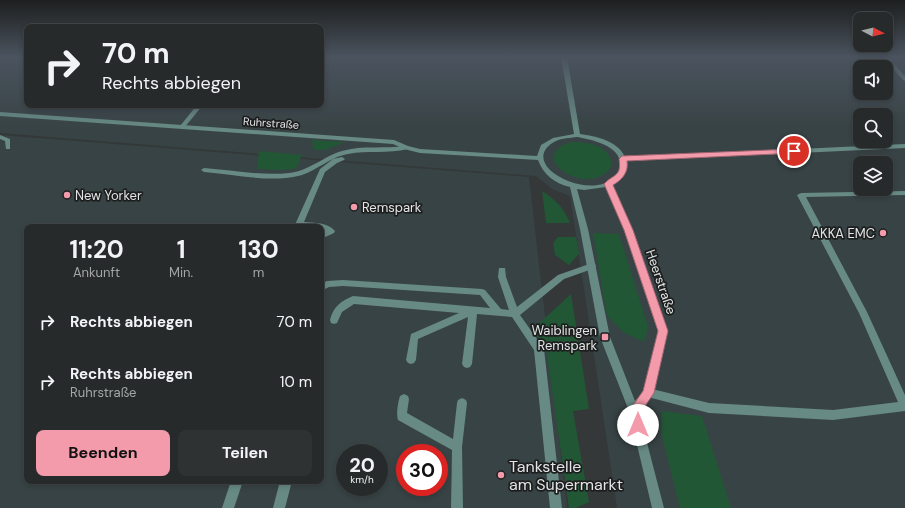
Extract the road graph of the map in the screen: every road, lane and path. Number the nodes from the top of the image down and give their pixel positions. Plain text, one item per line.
1 (568, 81) edge
2 (198, 108) edge
3 (0, 114) edge
4 (182, 127) junction
5 (577, 135) junction
6 (0, 136) edge
7 (905, 146) edge
8 (8, 148) dead end
9 (406, 148) junction
10 (420, 151) junction
11 (539, 158) junction
12 (622, 159) junction
13 (204, 170) dead end
14 (608, 184) junction
15 (573, 186) junction
16 (905, 193) edge
17 (300, 224) edge
18 (324, 227) edge
19 (324, 234) edge
20 (592, 266) junction
21 (502, 270) dead end
22 (324, 286) edge
23 (472, 310) junction
24 (498, 312) junction
25 (515, 314) junction
26 (334, 320) dead end
27 (411, 360) dead end
28 (467, 364) dead end
29 (648, 393) junction
30 (404, 398) dead end
31 (462, 404) dead end
32 (634, 411) junction
33 (457, 447) junction
34 (236, 484) edge
35 (285, 484) edge
36 (228, 508) edge
37 (279, 508) edge
38 (457, 508) edge
39 (556, 508) edge
40 (658, 508) edge

1 - 5 street
2 - 4 street
3 - 4 street, Ruhrstraße
4 - 9 street, Ruhrstraße
5 - 11 street
5 - 12 street
6 - 8 street
7 - 12 street
9 - 10 street, Ruhrstraße
9 - 13 street
10 - 11 street, Ruhrstraße
10 - 17 street
11 - 15 street
12 - 14 street
14 - 15 street
14 - 29 street, Heerstraße
15 - 20 street
16 - 29 street
18 - 19 street
20 - 25 street
20 - 32 street
21 - 25 street
22 - 24 street
23 - 24 street
23 - 26 street
23 - 27 street
23 - 28 street
24 - 25 street
25 - 39 street
29 - 32 street, Heerstraße
30 - 33 street
31 - 33 street
32 - 40 street
33 - 38 street
34 - 36 street
35 - 37 street

